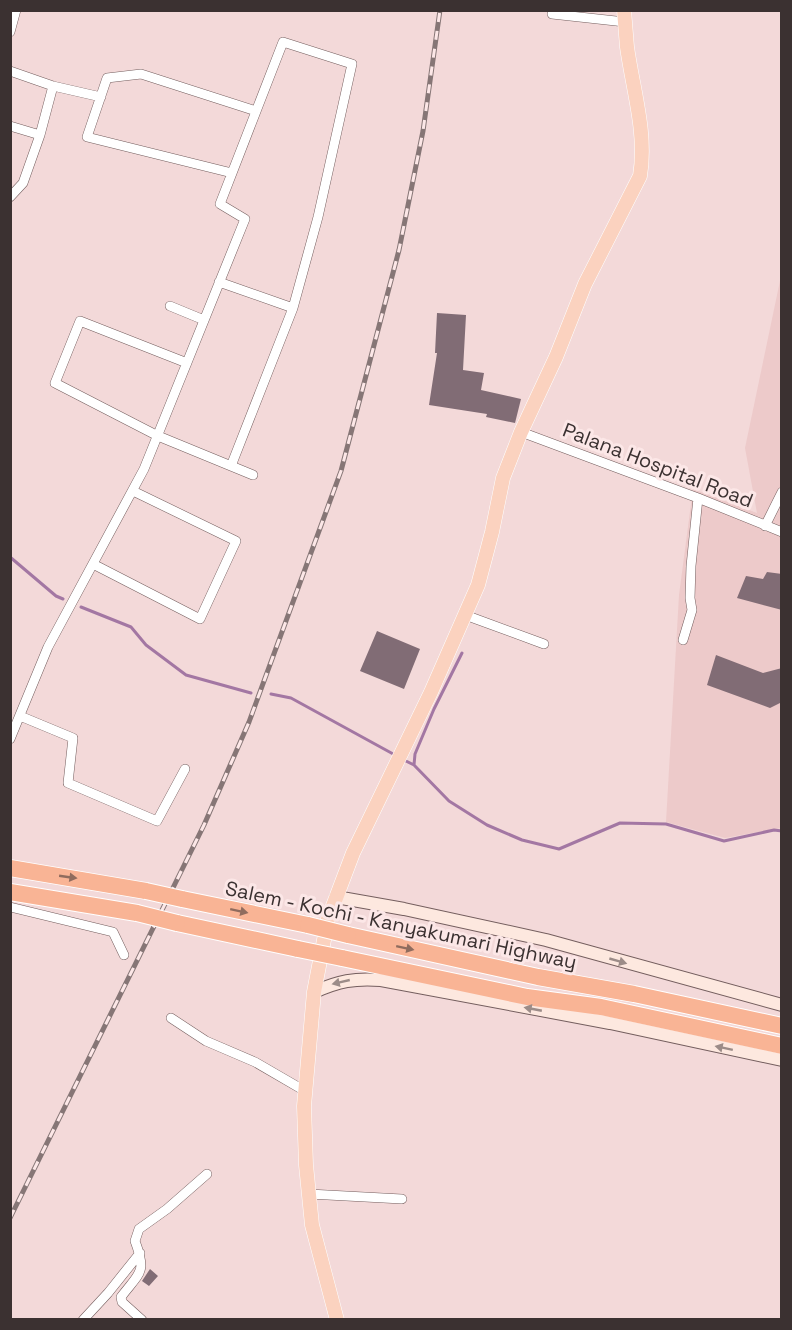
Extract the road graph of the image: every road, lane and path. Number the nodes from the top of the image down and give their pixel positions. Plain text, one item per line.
1 (16, 10) edge
2 (552, 14) dead end
3 (624, 16) edge
4 (10, 32) edge
5 (10, 71) edge
6 (53, 86) junction
7 (100, 97) junction
8 (256, 111) junction
9 (10, 126) edge
10 (40, 135) junction
11 (232, 173) junction
12 (10, 197) edge
13 (219, 282) junction
14 (170, 306) dead end
15 (293, 308) junction
16 (204, 320) junction
17 (187, 363) junction
18 (521, 432) junction
19 (158, 436) junction
20 (231, 466) junction
21 (253, 475) dead end
22 (133, 491) junction
23 (782, 492) edge
24 (698, 498) junction
25 (765, 525) junction
26 (782, 532) edge
27 (93, 564) junction
28 (465, 615) junction
29 (683, 640) dead end
30 (544, 644) dead end
31 (20, 716) junction
32 (10, 739) edge
33 (184, 769) dead end
34 (10, 868) edge
35 (10, 892) edge
36 (336, 897) junction
37 (10, 907) edge
38 (124, 955) dead end
39 (314, 992) junction
40 (782, 1005) edge
41 (171, 1018) dead end
42 (782, 1026) edge
43 (782, 1046) edge
44 (782, 1060) edge
45 (305, 1091) junction
46 (207, 1174) dead end
47 (309, 1194) junction
48 (402, 1199) dead end
49 (140, 1253) junction
50 (83, 1320) edge
51 (142, 1320) edge
52 (337, 1320) edge

1 - 4 street
2 - 3 street
3 - 18 main road
5 - 6 street
6 - 7 street
6 - 10 street
7 - 8 street
7 - 11 street
8 - 11 street
8 - 15 street
9 - 10 street
10 - 12 street
11 - 13 street
13 - 15 street
13 - 16 street
14 - 16 street
15 - 20 street
16 - 17 street
17 - 19 street
17 - 19 street
18 - 24 street, Palana Hospital Road
18 - 28 main road
19 - 20 street
19 - 22 street
20 - 21 street
22 - 27 street
22 - 27 street
23 - 25 street
24 - 25 street, Palana Hospital Road
24 - 29 street
25 - 26 street, Palana Hospital Road
27 - 31 street
28 - 30 street
28 - 36 main road
31 - 32 street
31 - 33 street
34 -> 42 highway, Salem - Kochi - Kanyakumari Highway, bridge
35 - 43 highway, Salem - Kochi - Kanyakumari Highway, bridge
36 - 39 main road
36 -> 40 street
37 - 38 street
44 -> 39 street
39 - 45 main road
41 - 45 street
45 - 47 main road
46 - 49 street
47 - 48 street
47 - 52 main road
49 - 50 street
49 - 51 street

